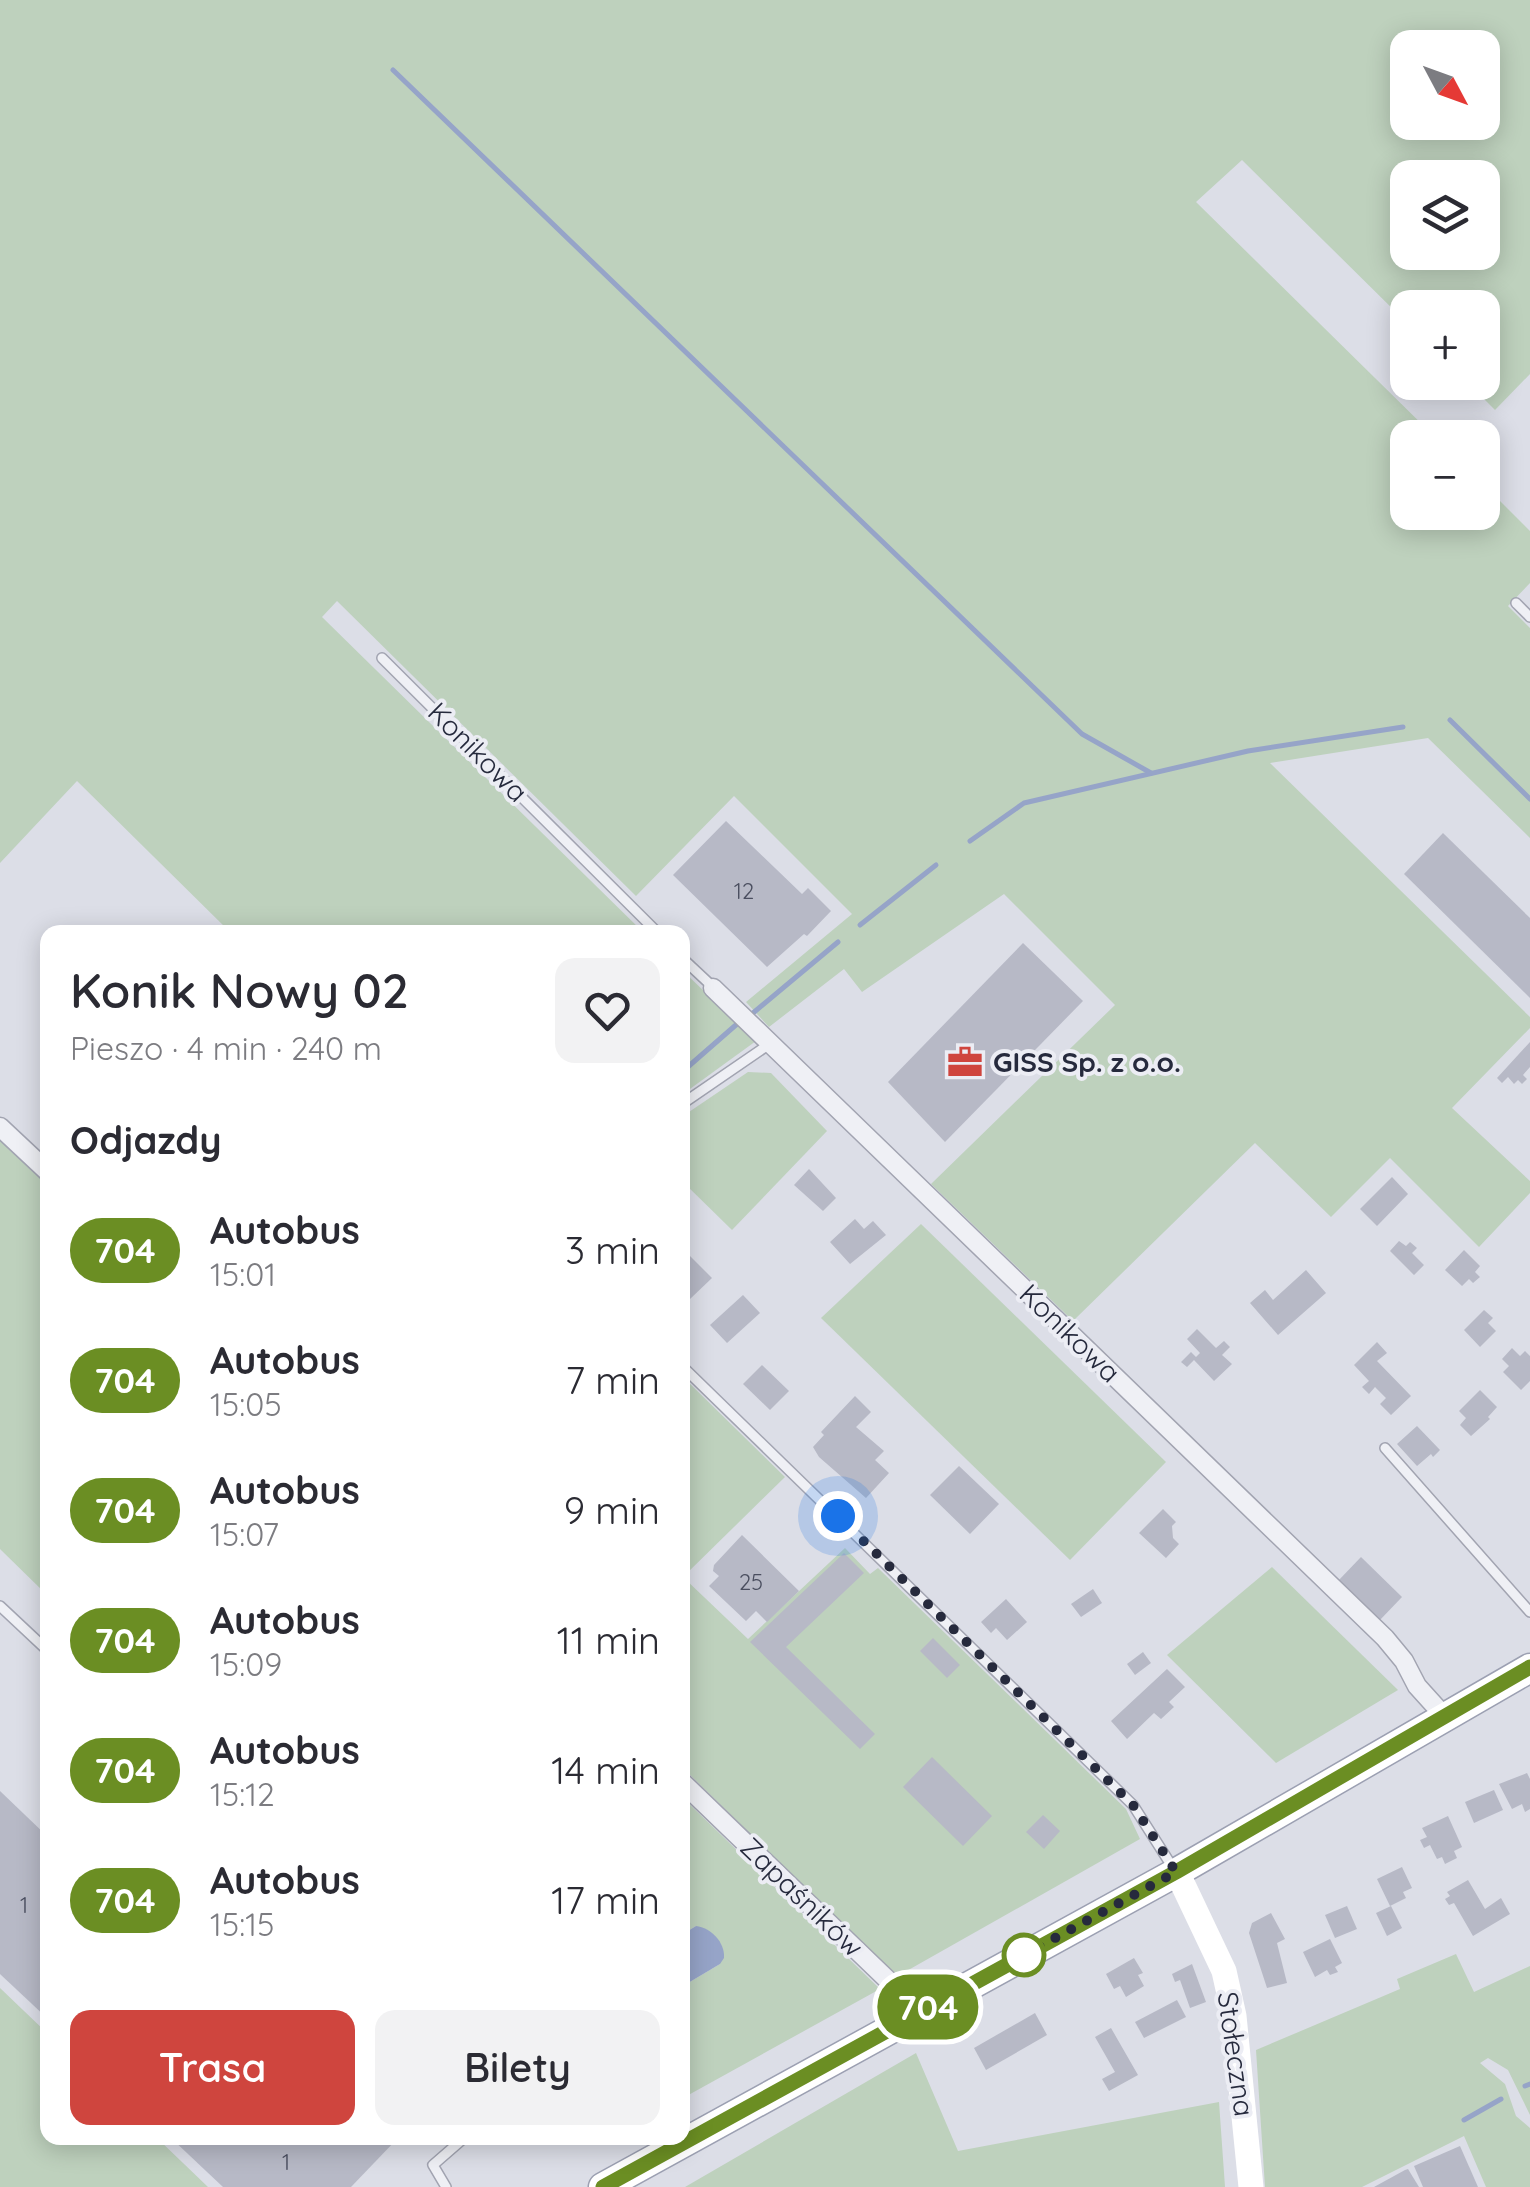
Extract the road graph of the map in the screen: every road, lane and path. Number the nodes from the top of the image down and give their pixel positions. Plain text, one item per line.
1 (1516, 604) dead end
2 (1530, 617) edge
3 (382, 658) dead end
4 (650, 925) edge
5 (690, 966) edge
6 (713, 988) joint
7 (771, 1043) junction
8 (690, 1099) edge
9 (0, 1127) edge
10 (40, 1164) edge
11 (690, 1374) edge
12 (1385, 1448) dead end
13 (0, 1606) edge
14 (1530, 1612) edge
15 (40, 1644) edge
16 (1530, 1668) edge
17 (1446, 1716) junction
18 (690, 1790) edge
19 (1176, 1872) junction
20 (920, 2012) junction
21 (690, 2139) edge
22 (456, 2145) edge
23 (679, 2145) edge
24 (446, 2187) edge
25 (603, 2187) edge
26 (1251, 2187) edge

1 - 2 lane
3 - 4 lane, Konikowa
5 - 6 lane, Konikowa
6 - 7 street, Konikowa
7 - 8 lane
7 - 17 street, Konikowa
9 - 10 street
11 - 19 lane
12 - 14 lane
13 - 15 lane
16 - 17 main road
17 - 19 main road
18 - 20 street, Zapaśników
19 - 20 main road
19 - 26 street, Stołeczna
20 - 21 main road
22 - 24 lane
23 - 25 main road

